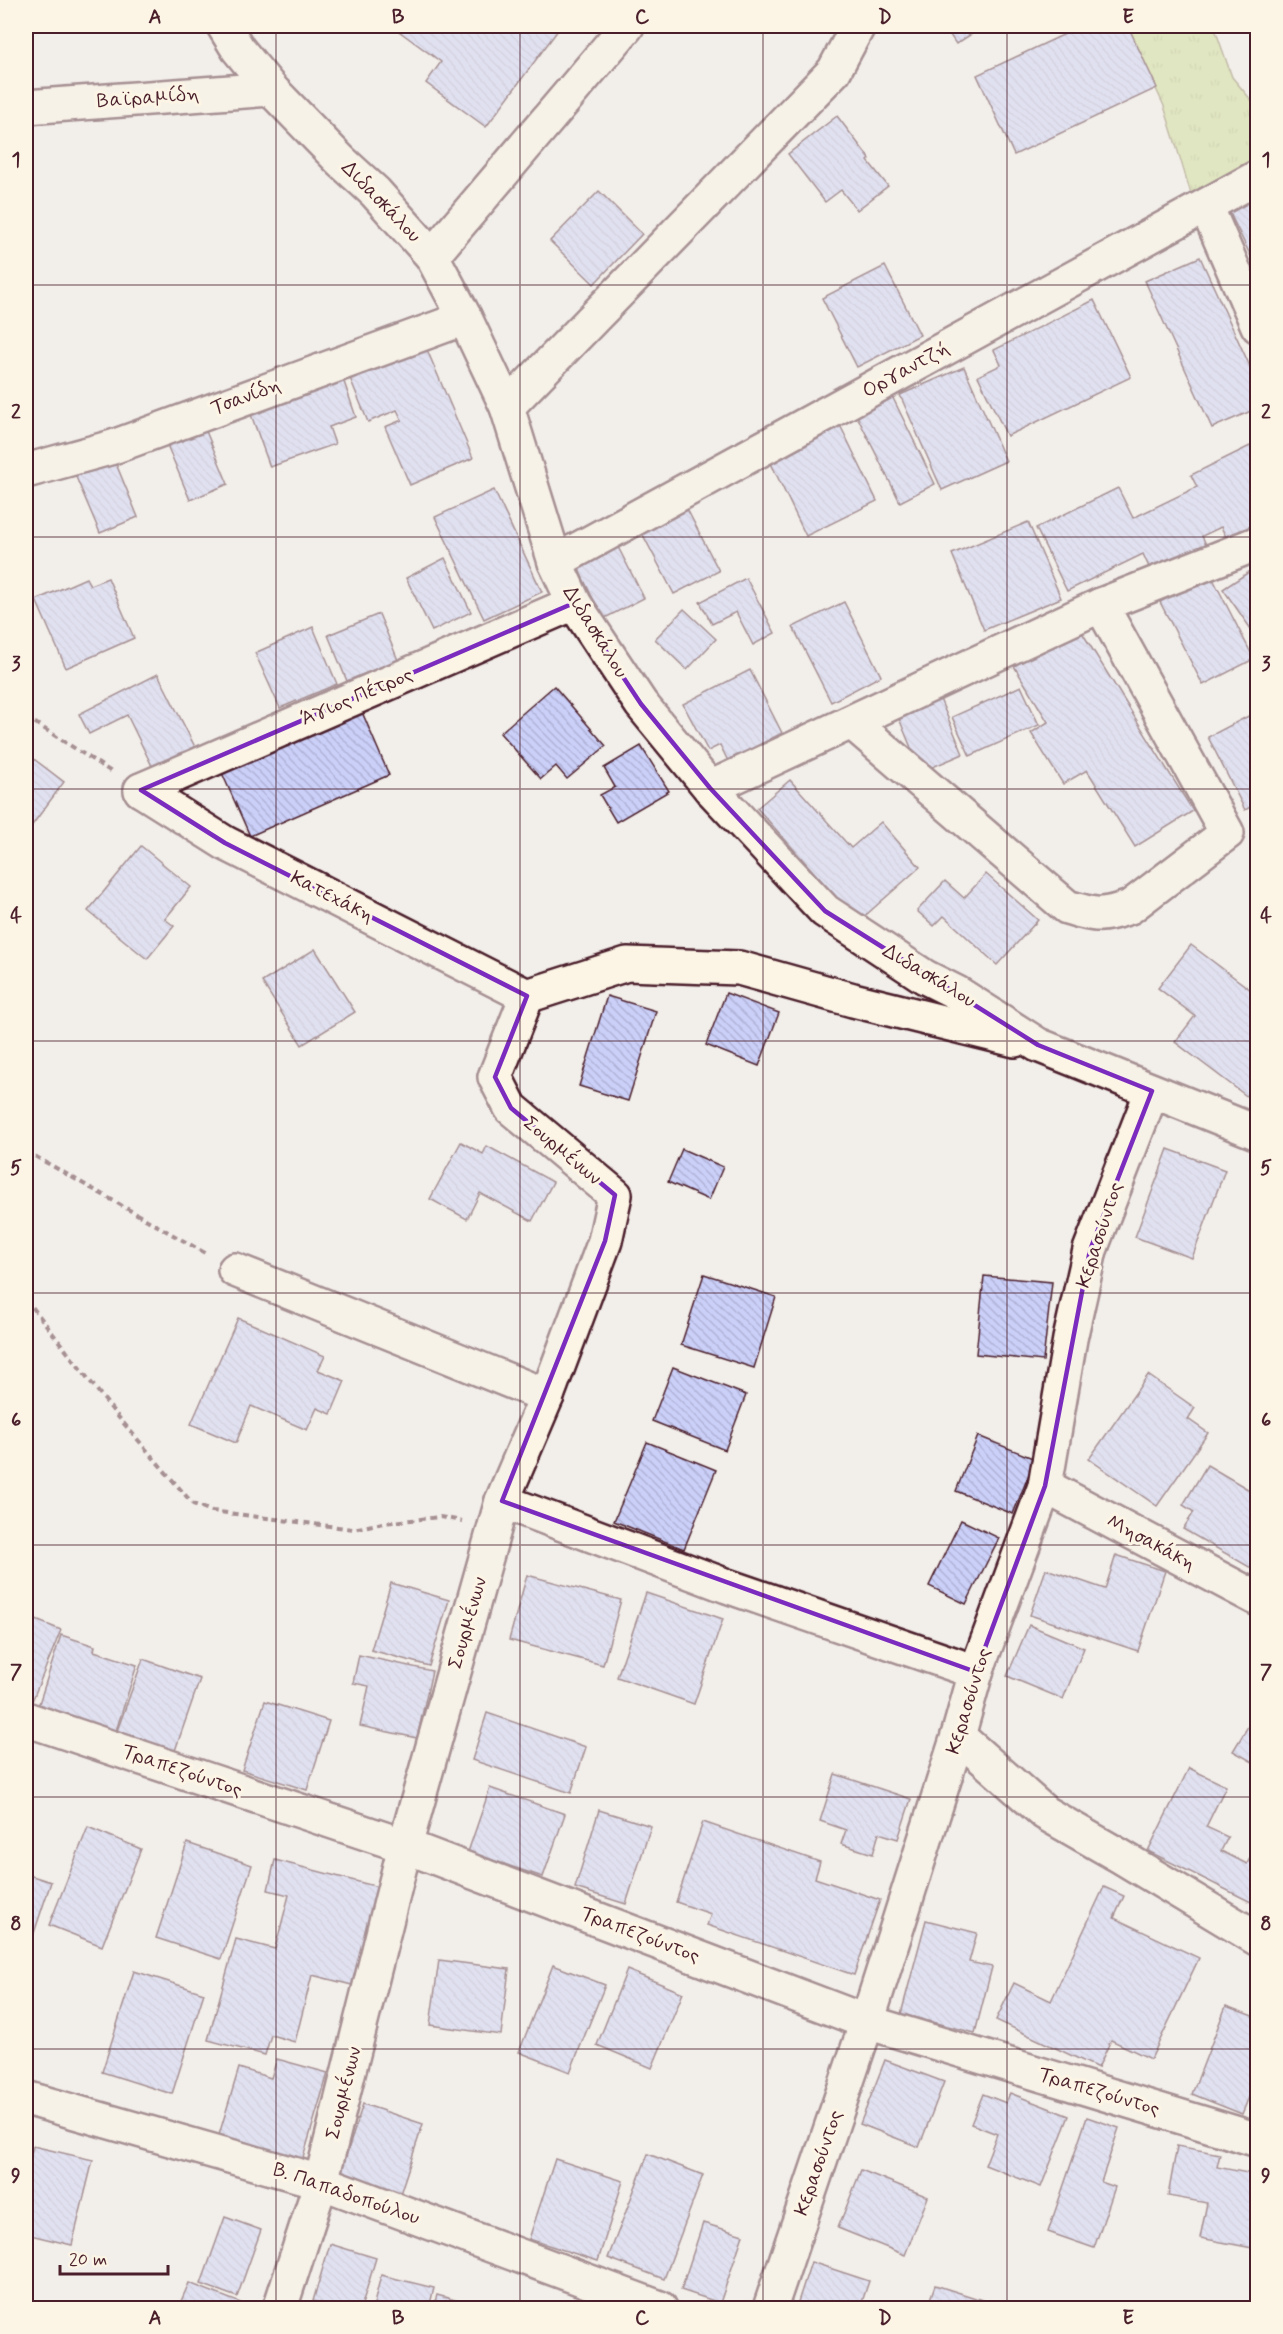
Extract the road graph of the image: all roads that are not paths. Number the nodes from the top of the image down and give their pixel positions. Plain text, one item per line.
1 (224, 26) edge
2 (627, 26) edge
3 (858, 26) edge
4 (271, 89) junction
5 (26, 107) edge
6 (1257, 177) edge
7 (1206, 206) junction
8 (432, 256) junction
9 (465, 318) junction
10 (1257, 326) edge
11 (507, 407) junction
12 (26, 471) edge
13 (1257, 543) edge
14 (555, 562) junction
15 (574, 603) junction
16 (1101, 605) junction
17 (853, 723) junction
18 (710, 788) junction
19 (141, 790) joint
20 (527, 996) junction
21 (1038, 1045) junction
22 (1152, 1091) junction
23 (1257, 1133) edge
24 (235, 1270) road end
25 (547, 1396) junction
26 (1046, 1486) junction
27 (499, 1514) junction
28 (1257, 1599) edge
29 (976, 1672) junction
30 (26, 1719) edge
31 (958, 1736) junction
32 (405, 1846) junction
33 (1257, 1939) edge
34 (867, 2022) junction
35 (26, 2098) edge
36 (1257, 2140) edge
37 (321, 2182) junction
38 (280, 2308) edge
39 (660, 2308) edge
40 (770, 2308) edge

1 - 4 street, Διδασκάλου
2 - 8 street
3 - 11 street
4 - 5 street, Βαϊραμίδη
4 - 8 street, Διδασκάλου
6 - 7 street, Οργαντζή
7 - 10 street
7 - 14 street, Οργαντζή
8 - 9 street, Διδασκάλου
9 - 11 street, Διδασκάλου
9 - 12 street, Τσανίδη
11 - 14 street, Διδασκάλου
13 - 16 street
14 - 15 street, Διδασκάλου
15 - 18 street, Διδασκάλου
15 - 19 street, Άγιος Πέτρος
16 - 17 street
16 - 17 street
17 - 18 street
18 - 21 street, Διδασκάλου
19 - 20 street, Κατεχάκη
20 - 21 street, Διδασκάλου
20 - 25 street, Σουρμένων
21 - 22 street, Διδασκάλου
22 - 23 street, Διδασκάλου
22 - 26 street, Κερασούντος
24 - 25 street
25 - 27 street, Σουρμένων
26 - 28 street, Μησακάκη
26 - 29 street, Κερασούντος
27 - 29 street
27 - 32 street, Σουρμένων
29 - 31 street, Κερασούντος
30 - 32 street, Τραπεζούντος
31 - 33 street
31 - 34 street, Κερασούντος
32 - 34 street, Τραπεζούντος
32 - 37 street, Σουρμένων
34 - 36 street, Τραπεζούντος
34 - 40 street, Κερασούντος
35 - 37 street, B. Παπαδοπούλου
37 - 38 street, Σουρμένων
37 - 39 street, B. Παπαδοπούλου

